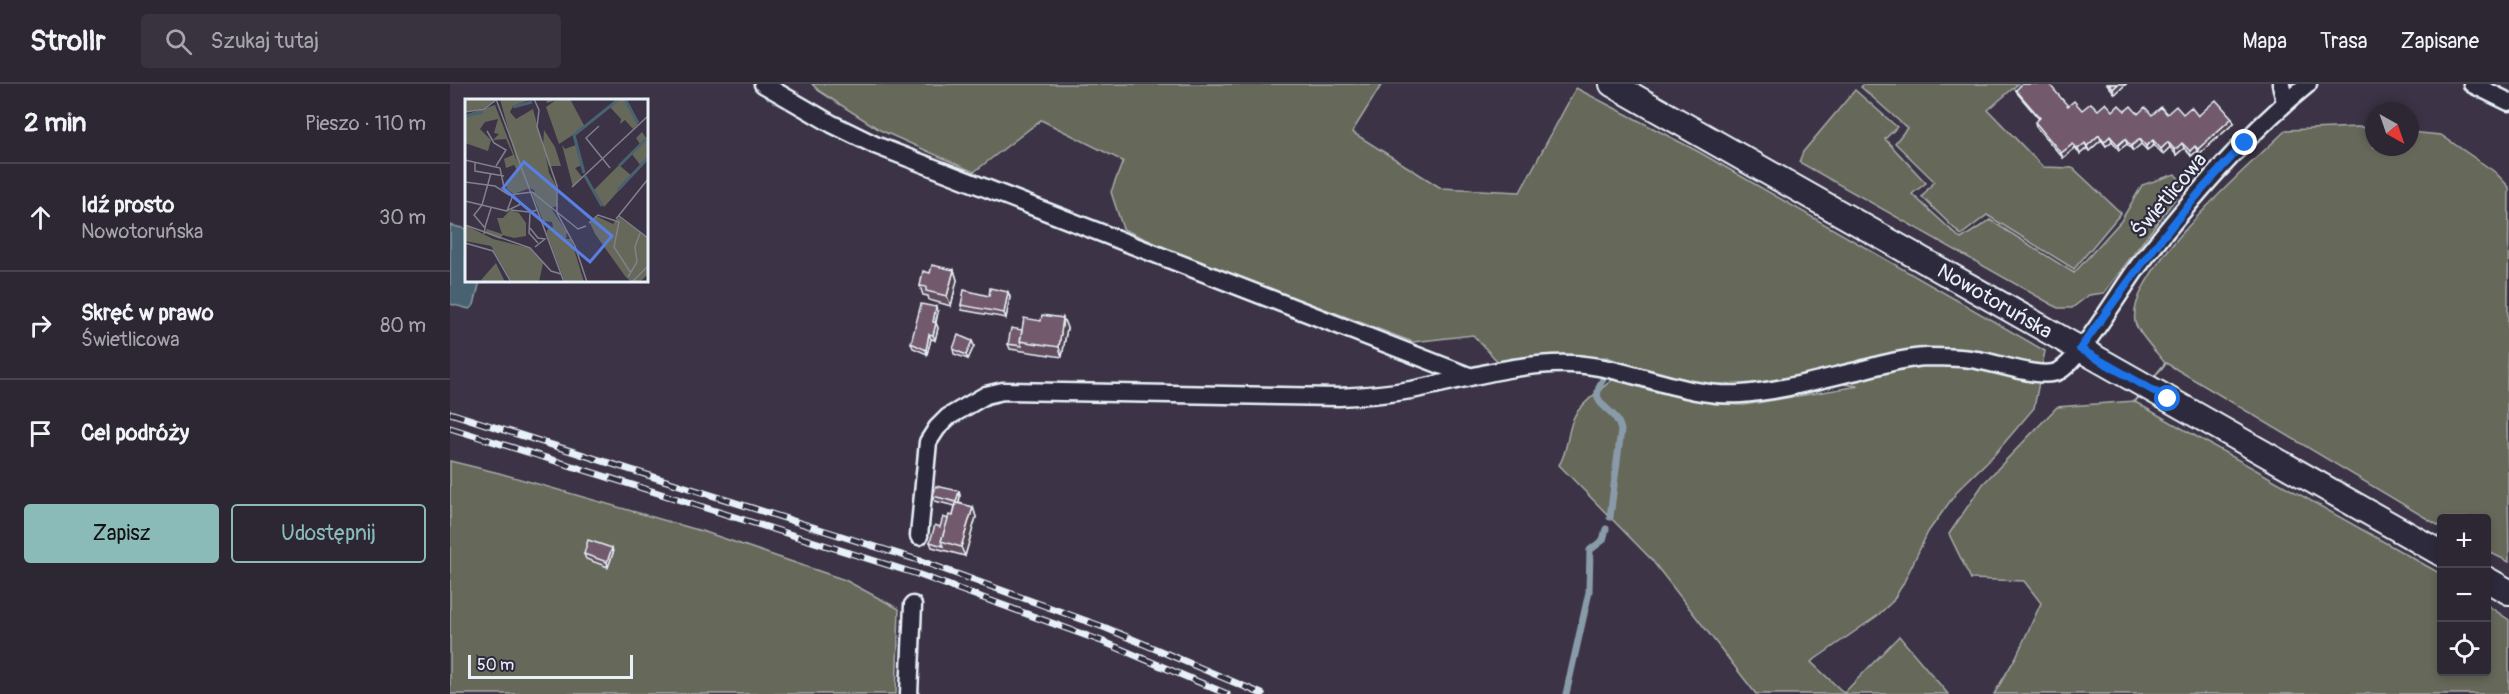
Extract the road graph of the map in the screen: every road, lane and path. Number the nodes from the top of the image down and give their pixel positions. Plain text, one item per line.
1 (763, 84) edge
2 (1612, 84) edge
3 (2281, 84) edge
4 (2308, 84) edge
5 (2472, 84) edge
6 (2285, 102) junction
7 (2509, 102) edge
8 (2080, 349) junction
9 (1469, 376) junction
10 (919, 536) dead end
11 (2437, 551) edge
12 (2491, 581) edge
13 (2509, 592) edge
14 (913, 605) dead end
15 (909, 694) edge

1 - 9 street
2 - 8 main road, Nowotoruńska
3 - 6 street
4 - 6 street, Świetlicowa
5 - 7 street
6 - 8 street, Świetlicowa
8 - 9 street, Świetlicowa
8 - 11 main road, Nowotoruńska
9 - 10 street, Świetlicowa
12 - 13 main road
14 - 15 street

